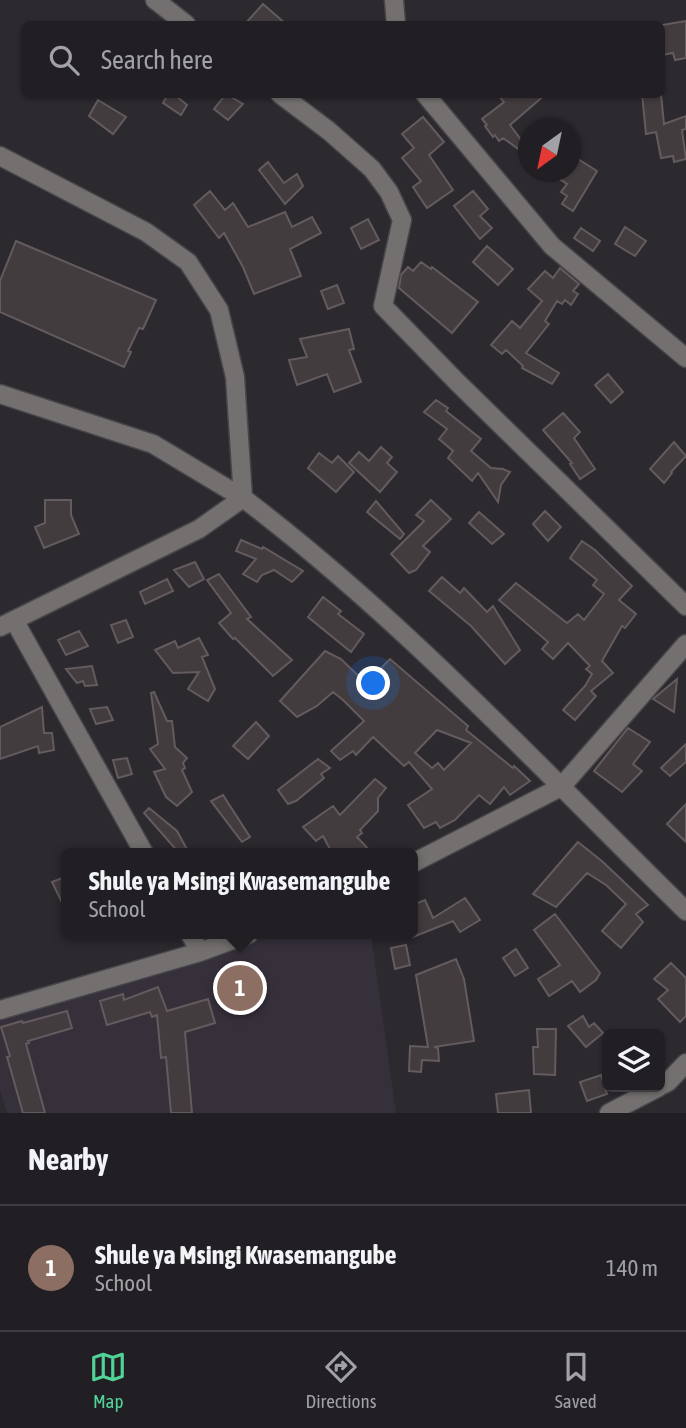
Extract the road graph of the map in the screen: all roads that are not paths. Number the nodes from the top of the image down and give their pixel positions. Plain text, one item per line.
1 (155, 0) edge
2 (394, 0) edge
3 (183, 21) edge
4 (396, 21) edge
5 (285, 98) edge
6 (428, 98) edge
7 (0, 156) edge
8 (686, 358) edge
9 (0, 394) edge
10 (243, 498) junction
11 (686, 606) edge
12 (7, 624) edge
13 (686, 643) edge
14 (561, 788) junction
15 (141, 848) edge
16 (418, 860) edge
17 (686, 911) edge
18 (193, 939) edge
19 (235, 939) edge
20 (200, 952) junction
21 (0, 1010) edge
22 (686, 1063) edge
23 (665, 1083) edge
24 (648, 1092) edge
25 (609, 1113) edge

1 - 3 street
2 - 4 street
5 - 11 street
6 - 8 street
7 - 10 street
9 - 10 street
10 - 12 street
10 - 14 street
12 - 15 street
13 - 14 street
14 - 16 street
14 - 17 street
18 - 20 street
19 - 20 street
20 - 21 street
22 - 23 street
24 - 25 street

